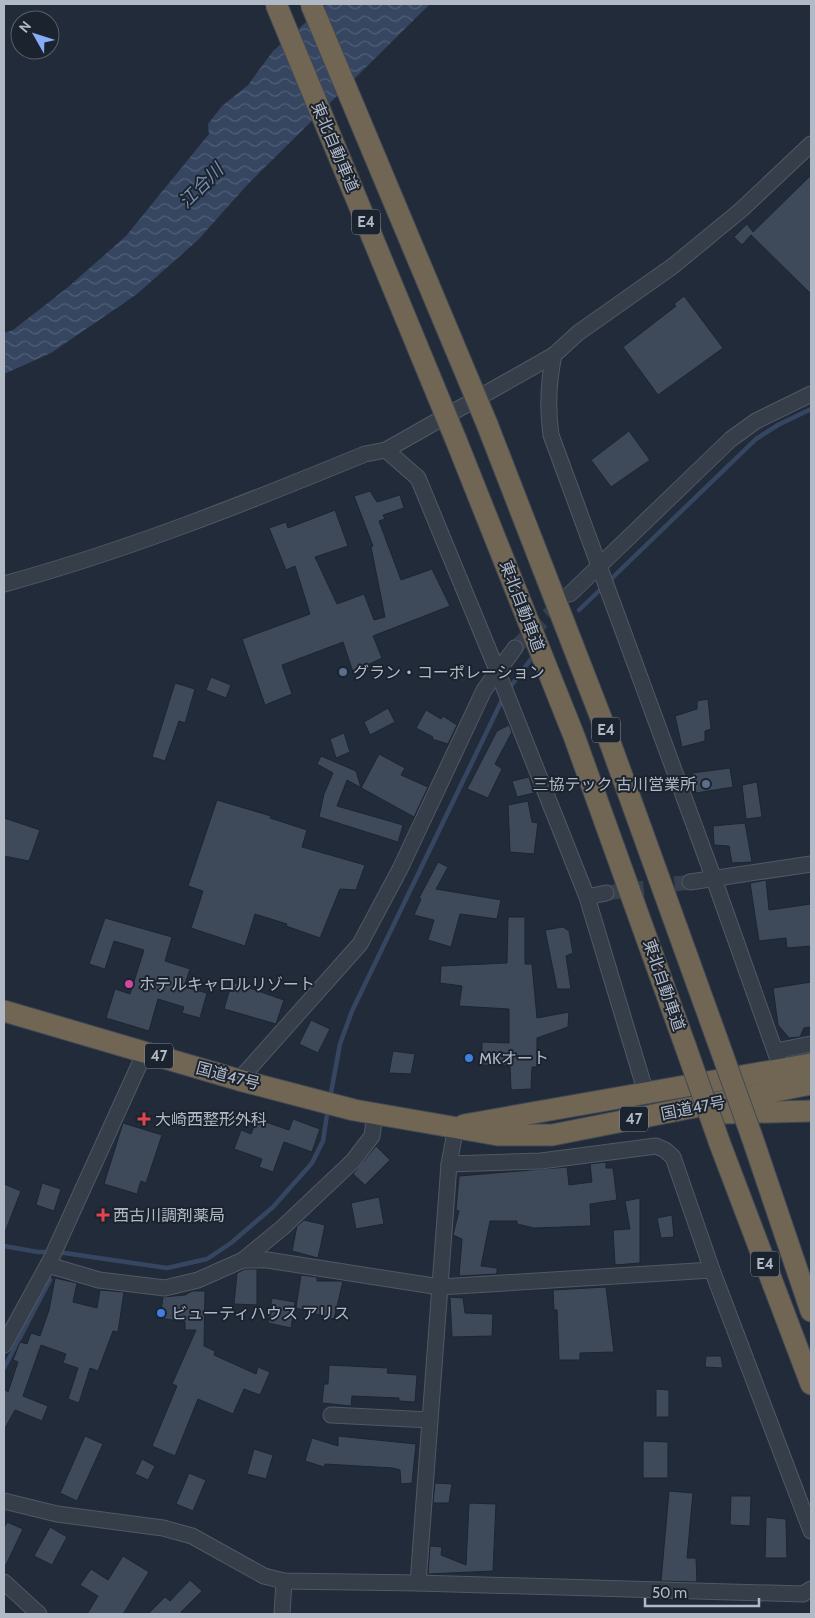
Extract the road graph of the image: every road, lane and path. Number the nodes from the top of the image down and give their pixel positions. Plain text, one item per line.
1 (276, 4) edge
2 (311, 4) edge
3 (811, 144) edge
4 (554, 355) junction
5 (811, 394) edge
6 (386, 450) junction
7 (602, 579) junction
8 (4, 584) edge
9 (570, 594) tunnel mouth
10 (515, 648) tunnel mouth
11 (497, 670) junction
12 (811, 864) edge
13 (714, 879) junction
14 (690, 882) tunnel mouth
15 (606, 893) tunnel mouth
16 (587, 897) junction
17 (4, 1011) edge
18 (811, 1044) edge
19 (145, 1052) junction
20 (778, 1060) junction
21 (811, 1064) edge
22 (239, 1080) junction
23 (811, 1084) edge
24 (646, 1093) junction
25 (811, 1111) edge
26 (674, 1112) junction
27 (375, 1114) junction
28 (456, 1126) junction
29 (752, 1138) junction
30 (449, 1164) junction
31 (52, 1256) junction
32 (243, 1260) junction
33 (712, 1270) junction
34 (811, 1277) edge
35 (440, 1287) junction
36 (811, 1311) edge
37 (4, 1345) edge
38 (798, 1351) junction
39 (811, 1384) edge
40 (811, 1400) edge
41 (331, 1415) dead end
42 (430, 1420) junction
43 (4, 1501) edge
44 (811, 1531) edge
45 (284, 1581) junction
46 (4, 1582) edge
47 (418, 1583) junction
48 (811, 1589) edge
49 (39, 1614) edge
50 (282, 1614) edge

1 - 38 highway, 東北自動車道 / E4, bridge
2 - 29 highway, 東北自動車道 / E4, bridge
3 - 4 street
4 - 6 street
4 - 7 street
5 - 7 street
6 - 8 street
6 - 11 street
7 - 9 street
7 - 13 street
10 - 11 street
11 - 16 street
11 - 22 street
12 - 13 street
13 - 14 street
13 - 20 street
15 - 16 street
16 - 24 street
17 - 19 highway, 国道47号 / 47
18 - 20 street
19 - 22 highway, 国道47号 / 47
19 - 31 street
20 - 21 highway, 国道47号 / 47
20 - 24 highway, 国道47号 / 47
22 - 27 highway, 国道47号 / 47
23 - 26 highway, 国道47号 / 47
24 - 28 highway, 国道47号 / 47
25 - 26 highway
26 - 28 highway, 国道47号 / 47
27 - 28 highway, 国道47号 / 47
27 - 32 street
28 - 30 street
29 - 34 highway
29 - 36 highway, 東北自動車道 / E4
30 - 33 street
30 - 35 street
31 - 32 street
31 - 37 street
32 - 35 street
33 - 35 street
33 - 44 street
35 - 42 street
38 - 39 highway, 東北自動車道 / E4
38 - 40 highway
41 - 42 street
42 - 47 street
43 - 45 street
45 - 47 street
45 - 50 street
46 - 49 street
47 - 48 street

